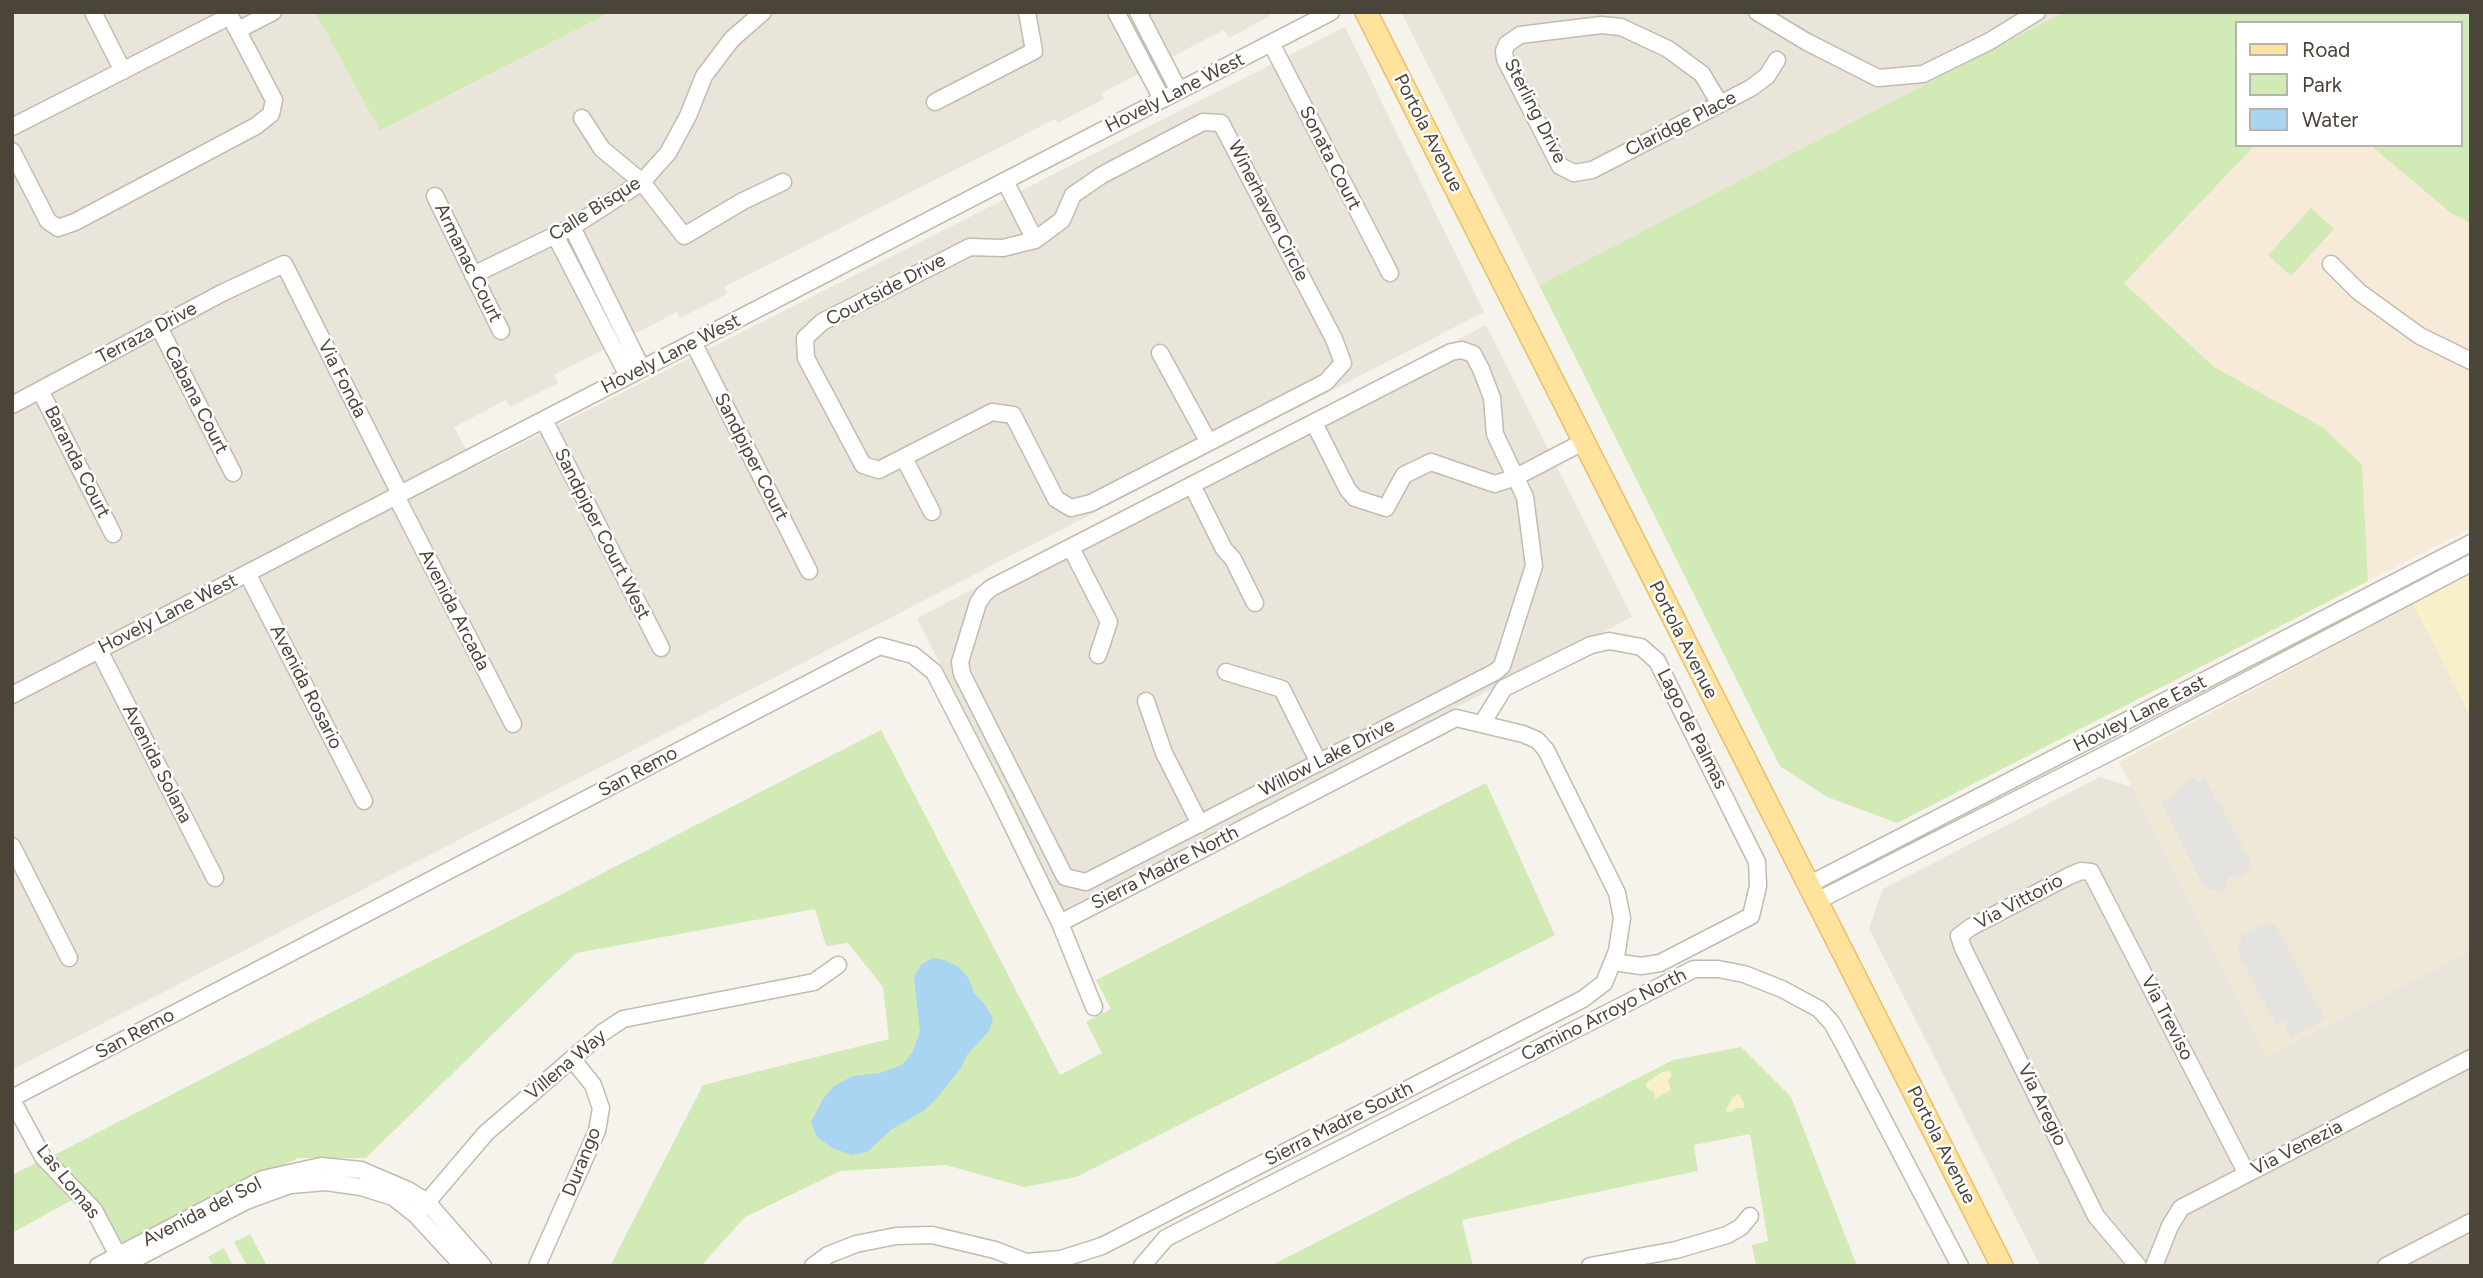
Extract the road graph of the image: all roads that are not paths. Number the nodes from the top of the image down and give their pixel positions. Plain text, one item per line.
1 (93, 12) edge
2 (273, 12) edge
3 (763, 12) edge
4 (1027, 12) edge
5 (1116, 12) edge
6 (1138, 12) edge
7 (1331, 12) edge
8 (1367, 12) edge
9 (1757, 12) edge
10 (2037, 12) edge
11 (232, 19) edge
12 (1568, 21) edge
13 (1271, 43) junction
14 (1777, 60) dead end
15 (123, 71) junction
16 (1179, 91) junction
17 (1162, 99) junction
18 (935, 102) dead end
19 (1720, 104) junction
20 (582, 118) dead end
21 (12, 127) edge
22 (12, 150) edge
23 (1574, 173) joint
24 (1005, 181) junction
25 (642, 182) junction
26 (783, 182) dead end
27 (435, 196) dead end
28 (572, 227) junction
29 (555, 235) junction
30 (1035, 240) junction
31 (284, 264) joint
32 (2331, 264) dead end
33 (1390, 273) dead end
34 (473, 275) junction
35 (596, 275) junction
36 (580, 284) junction
37 (159, 327) junction
38 (501, 331) dead end
39 (693, 342) junction
40 (1160, 353) dead end
41 (2471, 361) edge
42 (635, 372) junction
43 (40, 390) junction
44 (12, 405) edge
45 (544, 420) junction
46 (1314, 423) junction
47 (1208, 441) junction
48 (1583, 442) junction
49 (904, 458) junction
50 (233, 473) dead end
51 (1516, 477) junction
52 (1192, 485) junction
53 (398, 495) junction
54 (932, 512) dead end
55 (113, 534) dead end
56 (2471, 543) edge
57 (1071, 548) junction
58 (2471, 563) edge
59 (808, 572) dead end
60 (247, 573) junction
61 (1255, 603) dead end
62 (660, 648) dead end
63 (99, 650) junction
64 (1098, 656) dead end
65 (1226, 672) dead end
66 (2195, 686) junction
67 (12, 695) edge
68 (1146, 701) dead end
69 (1483, 722) junction
70 (513, 724) dead end
71 (1537, 740) joint
72 (2122, 746) junction
73 (1319, 763) junction
74 (364, 801) dead end
75 (1200, 824) junction
76 (12, 846) edge
77 (2081, 871) joint
78 (215, 878) dead end
79 (1812, 893) junction
80 (1060, 923) junction
81 (1959, 936) joint
82 (69, 958) dead end
83 (1614, 962) junction
84 (838, 965) dead end
85 (1094, 1007) dead end
86 (2471, 1058) edge
87 (573, 1060) junction
88 (12, 1099) edge
89 (2246, 1174) junction
90 (427, 1202) junction
91 (416, 1215) junction
92 (1750, 1216) dead end
93 (2471, 1222) edge
94 (1677, 1258) edge
95 (121, 1262) edge
96 (98, 1266) edge
97 (463, 1266) edge
98 (482, 1266) edge
99 (537, 1266) edge
100 (813, 1266) edge
101 (1142, 1266) edge
102 (1590, 1266) edge
103 (1960, 1266) edge
104 (2002, 1266) edge
105 (2138, 1266) edge
106 (2154, 1266) edge
107 (2386, 1266) edge

1 - 15 street
2 - 11 street
3 - 25 street, Calle Bisque
4 - 18 street
5 - 17 street
6 - 16 street
7 - 13 street, Hovely Lane West
8 - 48 main road, Portola Avenue
9 - 10 street
11 - 15 street
11 - 22 street
12 - 19 street
12 - 23 street, Sterling Drive
13 - 16 street, Hovely Lane West
13 - 33 street, Sonata Court
14 - 19 street, Claridge Place
15 - 21 street
16 - 17 street, Hovely Lane West
17 - 24 street, Hovely Lane West
19 - 23 street, Claridge Place
20 - 25 street
24 - 30 street
24 - 39 street, Hovely Lane West
25 - 26 street
25 - 28 street, Calle Bisque
27 - 34 street, Armanac Court
28 - 29 street, Calle Bisque
28 - 35 street
29 - 34 street, Calle Bisque
29 - 36 street
30 - 47 street, Winerhaven Circle
30 - 49 street, Courtside Drive
31 - 37 street, Terraza Drive
31 - 53 street, Via Fonda
32 - 41 street
34 - 38 street, Armanac Court
35 - 36 street
35 - 42 street
36 - 42 street
37 - 43 street, Terraza Drive
37 - 50 street, Cabana Court
39 - 42 street, Hovely Lane West
39 - 59 street, Sandpiper Court
40 - 47 street
42 - 45 street, Hovely Lane West
43 - 44 street, Terraza Drive
43 - 55 street, Baranda Court
45 - 53 street, Hovely Lane West
45 - 62 street, Sandpiper Court West
46 - 51 street
46 - 51 street, Willow Lake Drive
46 - 52 street, Willow Lake Drive
47 - 49 street, Courtside Drive
48 - 51 street
48 - 79 main road, Portola Avenue
49 - 54 street
51 - 73 street, Willow Lake Drive
52 - 57 street, Willow Lake Drive
52 - 61 street
53 - 60 street, Hovely Lane West
53 - 70 street, Avenida Arcada
56 - 66 street, Hovley Lane East
57 - 64 street
57 - 75 street, Willow Lake Drive
58 - 72 street, Hovley Lane East
60 - 63 street, Hovely Lane West
60 - 74 street, Avenida Rosario
63 - 67 street, Hovely Lane West
63 - 78 street, Avenida Solana
65 - 73 street
66 - 72 street
66 - 79 street, Hovley Lane East
68 - 75 street
69 - 71 street, Sierra Madre North
69 - 80 street, Sierra Madre North
69 - 83 street, Lago de Palmas
71 - 83 street, Sierra Madre South
72 - 79 street, Hovley Lane East
73 - 75 street, Willow Lake Drive
76 - 82 street
77 - 81 street, Via Vittorio
77 - 89 street, Via Treviso
79 - 104 main road, Portola Avenue
80 - 85 street, San Remo
80 - 88 street, San Remo
81 - 105 street, Via Aregio
83 - 100 street, Sierra Madre South
84 - 87 street, Villena Way
86 - 89 street, Via Venezia
87 - 90 street, Villena Way
87 - 99 street, Durango
88 - 95 street, Las Lomas
89 - 106 street, Via Venezia
90 - 91 street, Villena Way
90 - 95 street, Avenida del Sol
90 - 98 street, Avenida del Sol
91 - 95 street, Avenida del Sol
91 - 97 street, Avenida del Sol
92 - 94 street
93 - 107 street
94 - 102 street
95 - 96 street, Avenida del Sol
101 - 103 street, Camino Arroyo North

